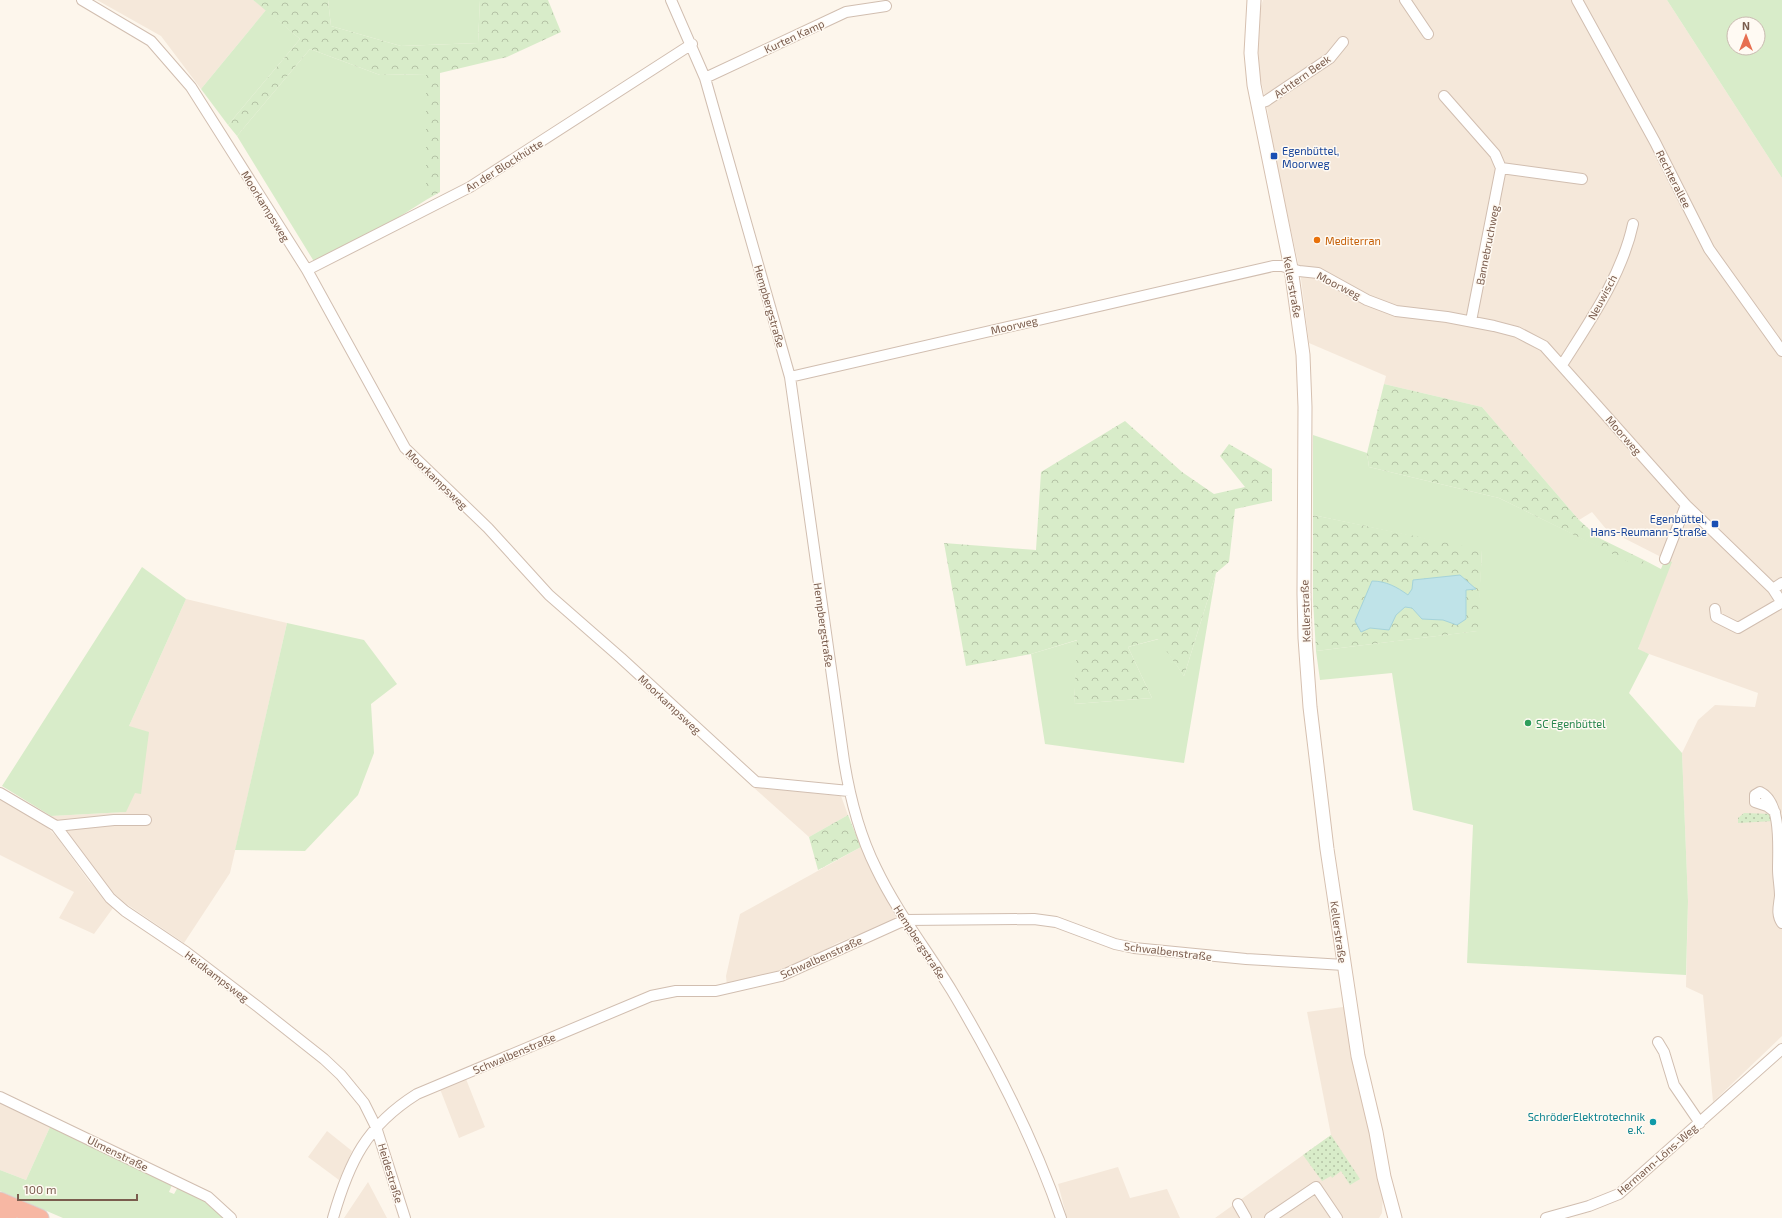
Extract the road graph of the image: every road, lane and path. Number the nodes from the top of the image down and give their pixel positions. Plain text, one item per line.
1 (82, 0) edge
2 (671, 0) edge
3 (1254, 0) edge
4 (1406, 0) edge
5 (1577, 0) edge
6 (886, 6) dead end
7 (1428, 34) dead end
8 (1343, 42) dead end
9 (692, 44) junction
10 (705, 78) junction
11 (1444, 96) dead end
12 (1257, 104) junction
13 (1501, 168) junction
14 (1582, 179) dead end
15 (1633, 224) dead end
16 (1291, 268) junction
17 (307, 270) junction
18 (1471, 321) junction
19 (1782, 351) edge
20 (1562, 365) junction
21 (790, 377) junction
22 (1686, 505) junction
23 (1665, 559) dead end
24 (1782, 583) edge
25 (1773, 589) junction
26 (1782, 603) edge
27 (1715, 609) dead end
28 (849, 791) junction
29 (0, 793) edge
30 (1775, 812) dead end
31 (146, 820) dead end
32 (56, 826) junction
33 (1781, 898) edge
34 (905, 920) junction
35 (1782, 922) edge
36 (1344, 965) junction
37 (1658, 1042) dead end
38 (1782, 1049) edge
39 (0, 1097) edge
40 (1700, 1123) junction
41 (376, 1127) junction
42 (0, 1201) edge
43 (1238, 1204) dead end
44 (0, 1215) edge
45 (8, 1218) edge
46 (40, 1218) edge
47 (231, 1218) edge
48 (333, 1218) edge
49 (405, 1218) edge
50 (1061, 1218) edge
51 (1246, 1218) edge
52 (1270, 1218) edge
53 (1337, 1218) edge
54 (1395, 1218) edge
55 (1546, 1218) edge

1 - 17 street, Moorkampsweg
2 - 9 street, Hempbergstraße
3 - 12 main road, Kellerstraße
4 - 7 street
5 - 19 street, Rechterallee
6 - 10 street, Kurten Kamp
8 - 12 street, Achtern Beek
9 - 10 street, Hempbergstraße
9 - 17 street, An der Blockhütte
10 - 21 street, Hempbergstraße
11 - 13 street
12 - 16 main road, Kellerstraße
13 - 14 street
13 - 18 street, Bannebruchweg
15 - 20 street, Neuwisch
16 - 18 street, Moorweg
16 - 21 street, Moorweg
16 - 36 main road, Kellerstraße
17 - 28 street, Moorkampsweg
18 - 20 street, Moorweg
20 - 22 street, Moorweg
21 - 28 street, Hempbergstraße
22 - 23 street
22 - 25 street, Moorweg
24 - 25 street
25 - 26 street, Moorweg
26 - 27 street
28 - 34 street, Hempbergstraße
29 - 32 street, Heidkampsweg
30 - 33 street
31 - 32 street
32 - 41 street, Heidkampsweg
33 - 35 street
34 - 36 street, Schwalbenstraße
34 - 41 street, Schwalbenstraße
34 - 50 street, Hempbergstraße
36 - 54 main road, Kellerstraße
37 - 40 street, Hermann-Löns-Weg
38 - 40 street, Hermann-Löns-Weg
39 - 47 street, Ulmenstraße
40 - 55 street, Hermann-Löns-Weg
41 - 48 street, Schwalbenstraße
41 - 49 street, Heidestraße
42 - 46 highway
43 - 51 street
44 - 45 highway
52 - 53 street

